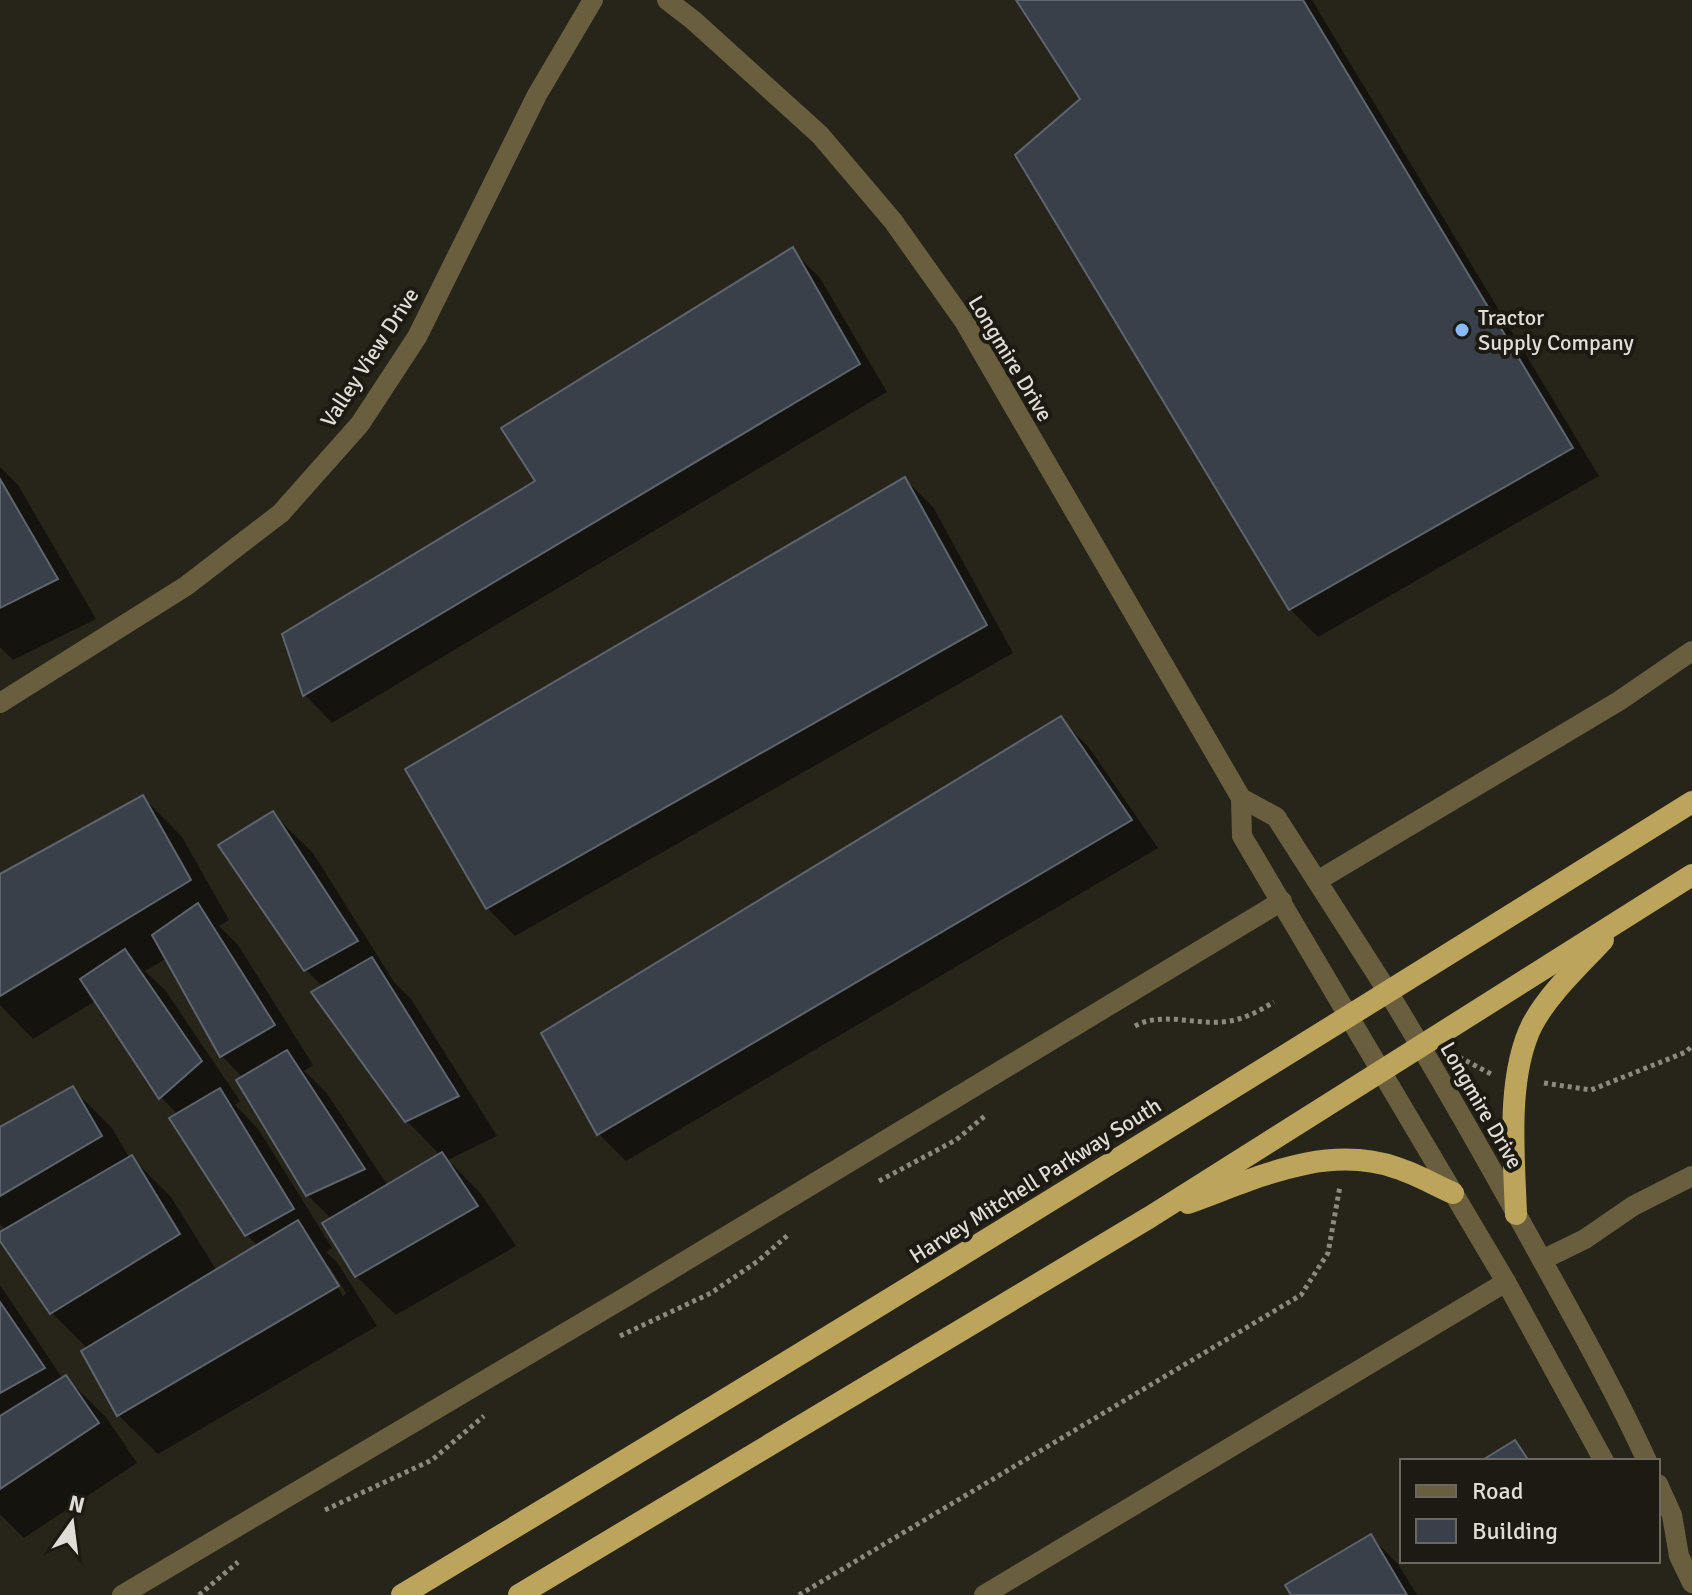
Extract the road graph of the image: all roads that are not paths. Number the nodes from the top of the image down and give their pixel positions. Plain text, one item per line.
1 (593, 0) edge
2 (667, 0) edge
3 (1692, 651) edge
4 (0, 703) edge
5 (1241, 798) junction
6 (1692, 802) edge
7 (1692, 875) edge
8 (1317, 881) junction
9 (1282, 901) junction
10 (1620, 921) junction
11 (1388, 992) junction
12 (1349, 1017) junction
13 (1420, 1044) junction
14 (1381, 1069) junction
15 (1692, 1176) edge
16 (1453, 1193) junction
17 (1516, 1214) junction
18 (1150, 1217) junction
19 (1542, 1260) junction
20 (1506, 1282) junction
21 (1603, 1459) edge
22 (1646, 1459) edge
23 (1660, 1488) edge
24 (1660, 1539) edge
25 (1686, 1552) edge
26 (1692, 1583) edge
27 (122, 1595) edge
28 (402, 1595) edge
29 (519, 1595) edge
30 (984, 1595) edge

1 - 4 street, Valley View Drive
2 - 5 street, Longmire Drive
3 - 8 street
5 - 8 street, Longmire Drive
5 - 9 street, Longmire Drive
6 - 11 highway, Harvey Mitchell Parkway South
7 - 10 highway
8 - 11 street, Longmire Drive
9 - 12 street, Longmire Drive
9 - 27 street
10 - 13 highway
10 - 17 highway
11 - 12 highway, Harvey Mitchell Parkway South
11 - 13 street, Longmire Drive
12 - 14 street, Longmire Drive
12 - 28 highway, Harvey Mitchell Parkway South
13 - 14 highway
13 - 17 street, Longmire Drive
14 - 16 street, Longmire Drive
14 - 18 highway
15 - 19 street
16 - 18 highway
16 - 20 street, Longmire Drive
17 - 19 street, Longmire Drive
18 - 29 highway
19 - 22 street, Longmire Drive
20 - 21 street, Longmire Drive
20 - 30 street
23 - 25 street
24 - 25 street
25 - 26 street

